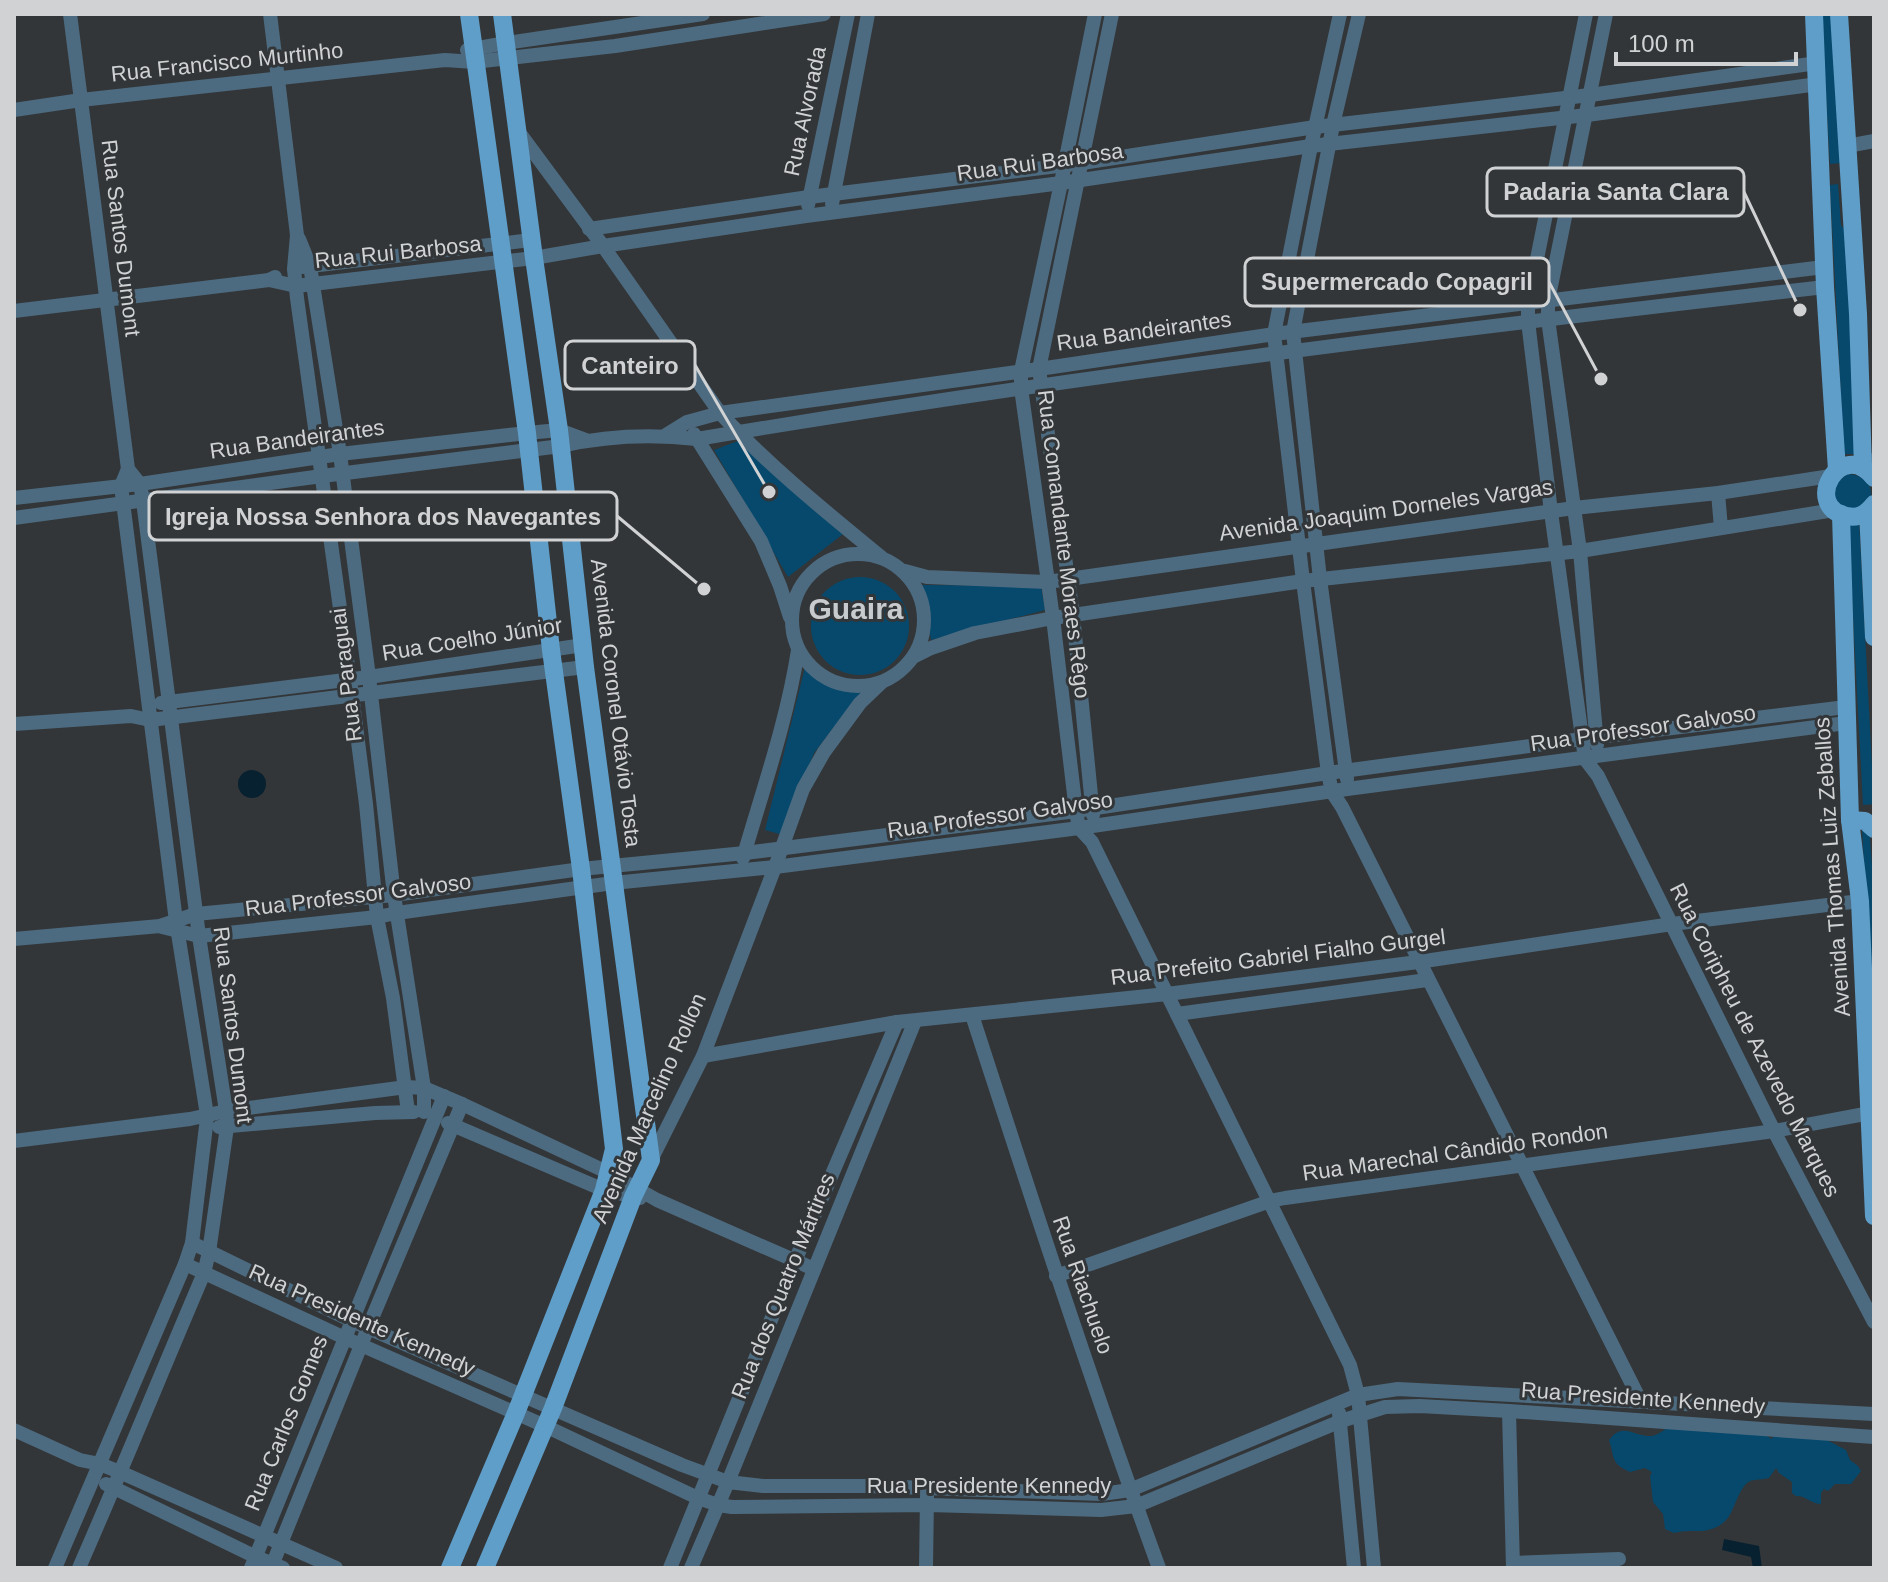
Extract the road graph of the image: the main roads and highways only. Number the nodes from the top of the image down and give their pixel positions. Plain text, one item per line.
1 (469, 14) edge
2 (502, 14) edge
3 (1814, 14) edge
4 (1839, 14) edge
5 (1822, 178) junction
6 (1850, 208) junction
7 (1866, 312) edge
8 (1868, 425) edge
9 (1871, 471) edge
10 (1834, 473) junction
11 (1872, 506) edge
12 (1837, 512) junction
13 (570, 523) junction
14 (537, 526) junction
15 (1874, 637) edge
16 (597, 758) junction
17 (567, 765) junction
18 (1850, 820) junction
19 (1874, 829) edge
20 (637, 1060) junction
21 (604, 1067) junction
22 (651, 1160) joint
23 (1874, 1203) edge
24 (1874, 1216) edge
25 (450, 1568) edge
26 (485, 1568) edge

1 - 14 main road
2 - 13 main road, Avenida Coronel Otávio Tosta
3 - 5 main road, Avenida Thomas Luiz Zeballos
4 - 6 main road
5 - 6 main road
5 - 10 main road, Avenida Thomas Luiz Zeballos
6 - 7 main road
7 - 8 main road
8 - 9 main road
9 - 10 main road, Avenida Joaquim Dorneles Vargas
10 - 12 main road, Avenida Thomas Luiz Zeballos
11 - 12 main road
11 - 15 main road
12 - 18 main road, Avenida Thomas Luiz Zeballos
13 - 14 main road
13 - 16 main road, Avenida Coronel Otávio Tosta
14 - 17 main road
16 - 17 main road
16 - 20 main road, Avenida Coronel Otávio Tosta
17 - 21 main road
18 - 19 main road
18 - 23 main road, Avenida Thomas Luiz Zeballos
20 - 21 main road
20 - 22 main road, Avenida Coronel Otávio Tosta
21 - 25 main road, Avenida Marcelino Rollon
22 - 26 main road, Avenida Marcelino Rollon
23 - 24 main road, Avenida Thomas Luiz Zeballos

